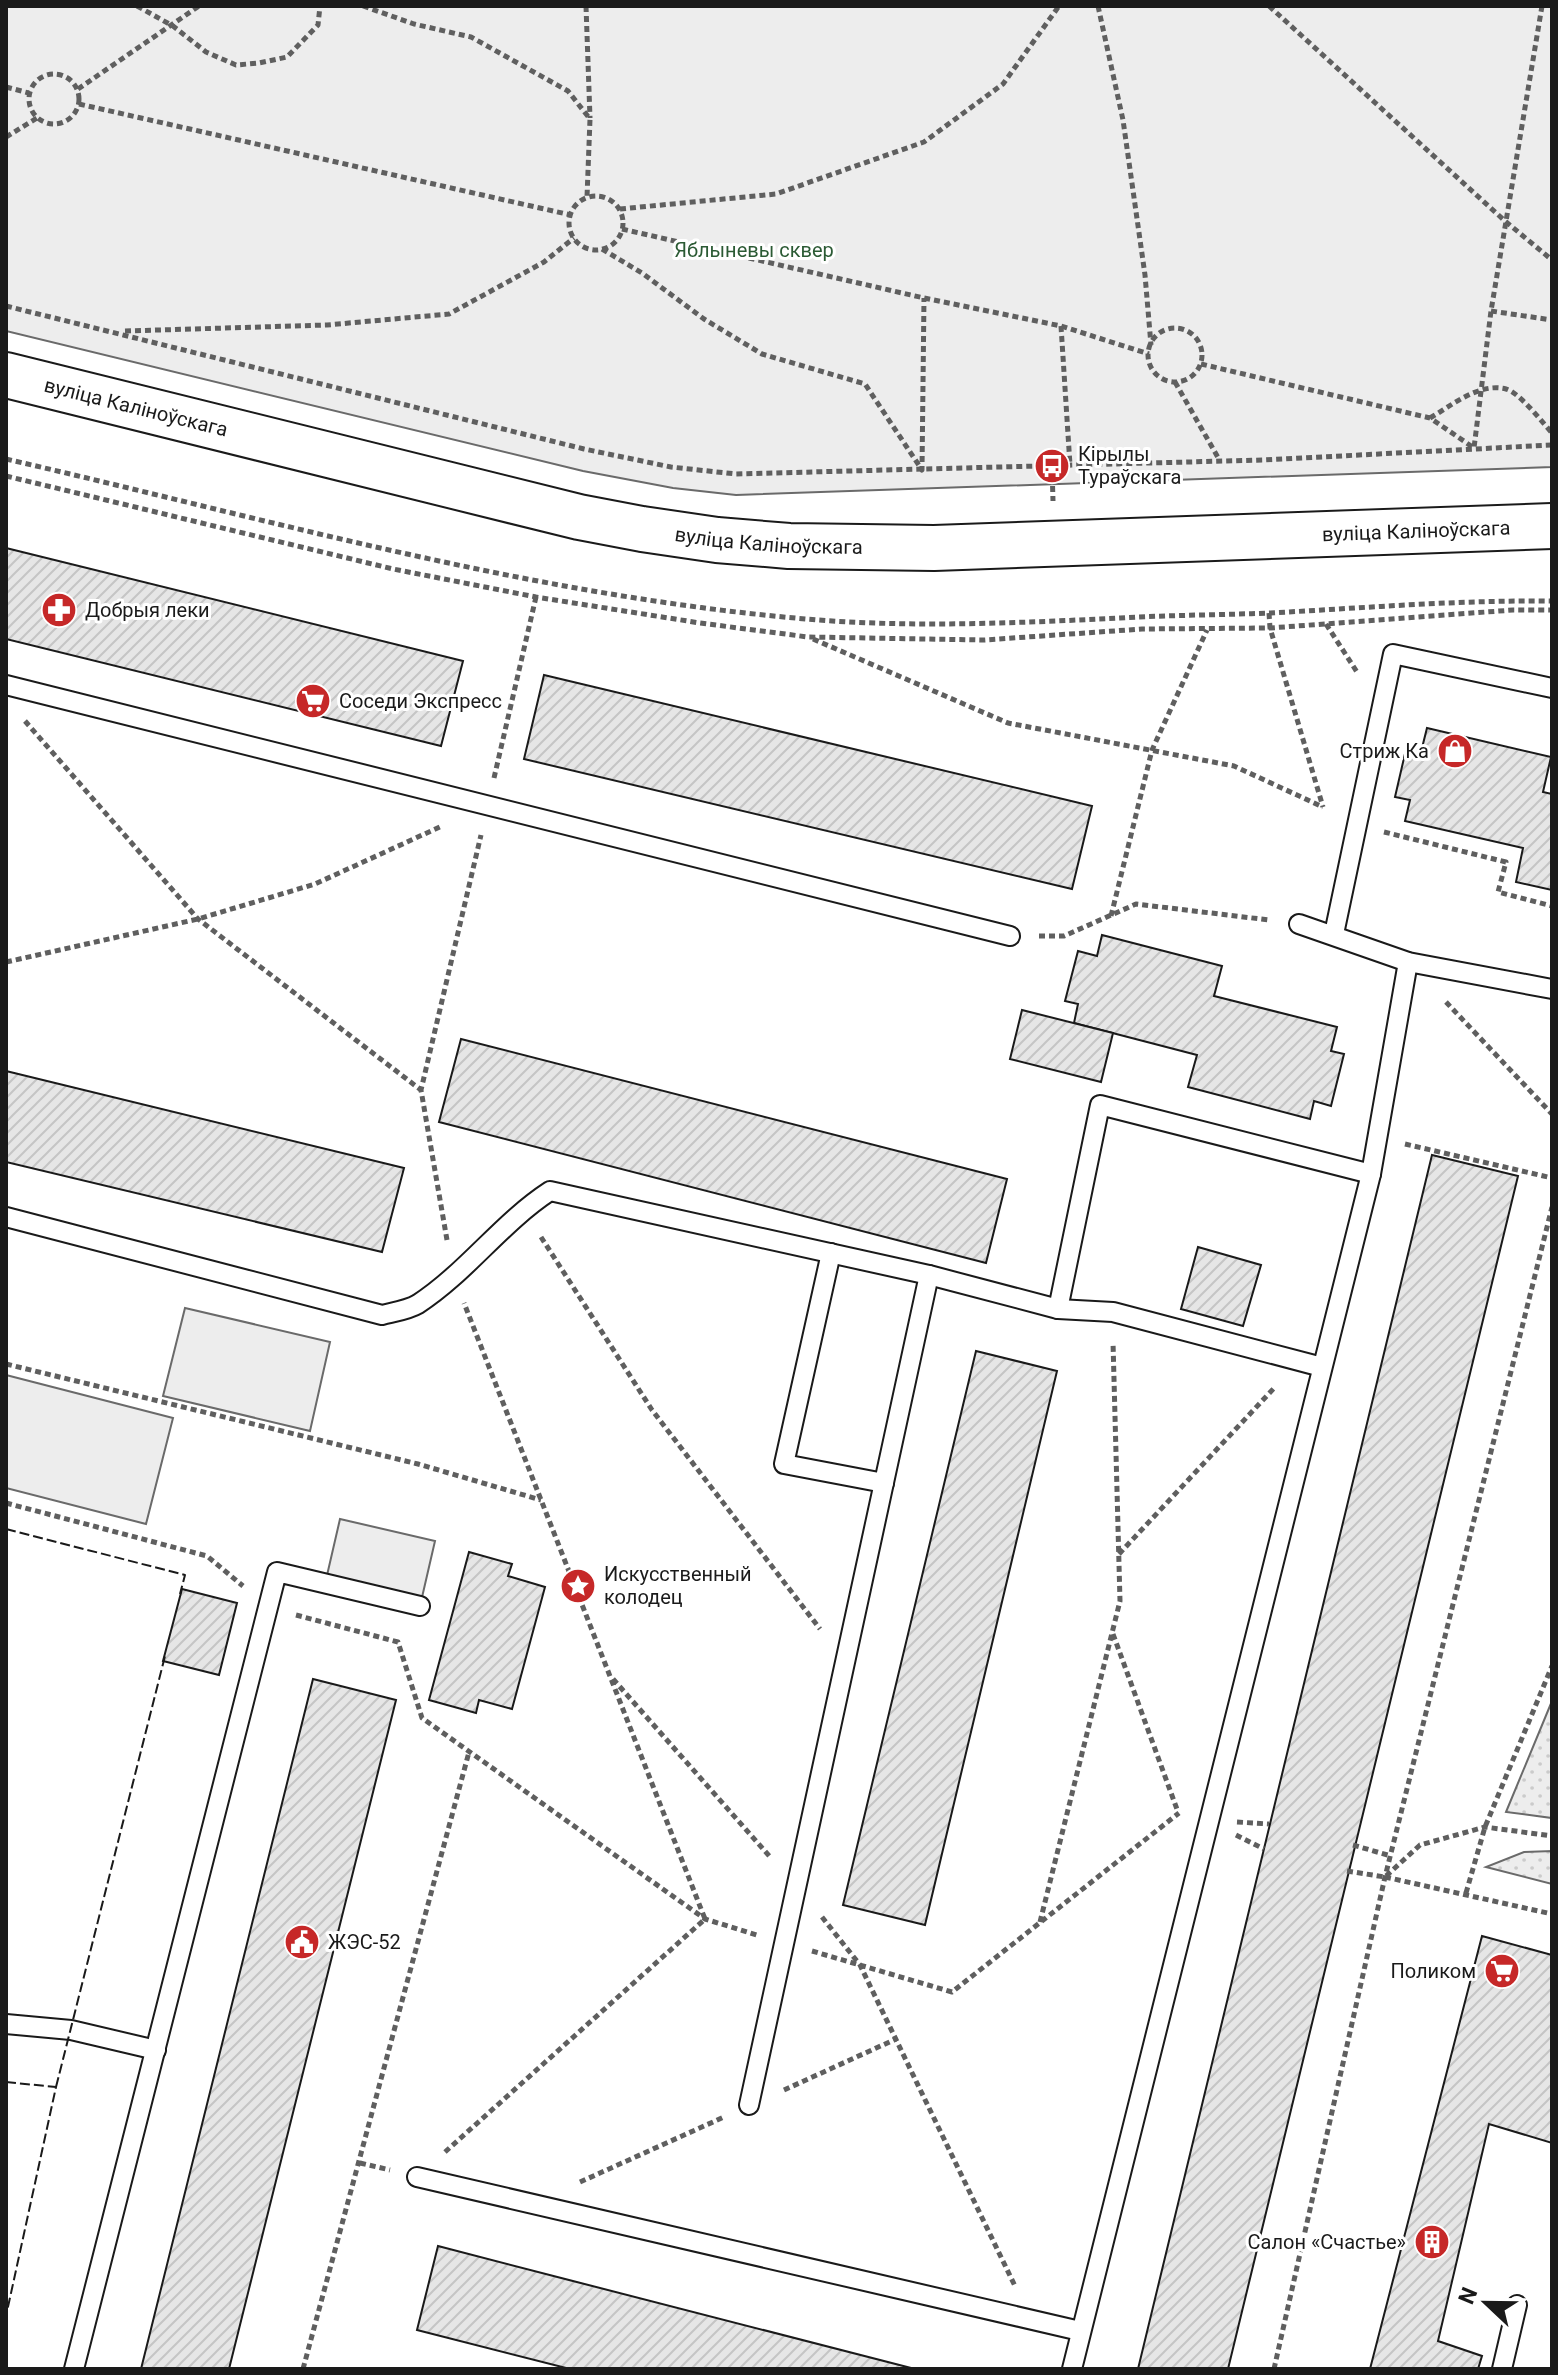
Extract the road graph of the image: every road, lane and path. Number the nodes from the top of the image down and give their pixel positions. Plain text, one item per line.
1 (137, 6) edge
2 (199, 6) edge
3 (320, 6) edge
4 (363, 6) edge
5 (586, 6) edge
6 (1059, 6) edge
7 (1098, 6) edge
8 (1269, 6) edge
9 (1542, 6) edge
10 (171, 25) junction
11 (6, 87) edge
12 (77, 89) junction
13 (29, 93) junction
14 (79, 104) junction
15 (37, 118) junction
16 (590, 119) junction
17 (6, 137) edge
18 (587, 197) junction
19 (620, 209) junction
20 (571, 215) junction
21 (1505, 221) junction
22 (622, 229) junction
23 (574, 238) junction
24 (602, 249) junction
25 (1552, 260) edge
26 (924, 298) junction
27 (6, 306) edge
28 (1491, 311) junction
29 (1552, 320) edge
30 (1061, 326) junction
31 (116, 332) junction
32 (1151, 345) junction
33 (1149, 354) junction
34 (1201, 364) junction
35 (6, 375) edge
36 (1175, 382) junction
37 (1479, 390) junction
38 (1430, 418) junction
39 (1552, 433) edge
40 (1552, 445) edge
41 (1474, 448) junction
42 (1220, 461) junction
43 (1070, 465) junction
44 (922, 470) junction
45 (6, 476) edge
46 (1552, 526) edge
47 (536, 597) junction
48 (1552, 601) edge
49 (1552, 610) edge
50 (1326, 624) junction
51 (1270, 628) junction
52 (1208, 629) junction
53 (808, 637) junction
54 (6, 685) edge
55 (1552, 688) edge
56 (1381, 710) junction
57 (16, 711) dead end
58 (1152, 750) junction
59 (488, 805) junction
60 (1323, 807) junction
61 (1357, 826) junction
62 (1552, 906) edge
63 (1111, 916) junction
64 (198, 919) junction
65 (1299, 924) joint
66 (1334, 934) junction
67 (1010, 936) joint
68 (6, 962) edge
69 (1408, 962) junction
70 (1552, 989) edge
71 (421, 1090) junction
72 (1552, 1114) edge
73 (1377, 1137) junction
74 (1371, 1174) junction
75 (1552, 1178) edge
76 (1552, 1207) edge
77 (523, 1209) junction
78 (6, 1217) edge
79 (831, 1253) junction
80 (929, 1275) junction
81 (454, 1276) junction
82 (1058, 1309) junction
83 (1113, 1312) junction
84 (1299, 1361) junction
85 (6, 1364) edge
86 (1322, 1367) junction
87 (884, 1483) junction
88 (541, 1500) junction
89 (6, 1503) edge
90 (1118, 1555) junction
91 (420, 1606) dead end
92 (268, 1607) junction
93 (1112, 1632) junction
94 (845, 1661) junction
95 (1552, 1666) edge
96 (610, 1676) junction
97 (469, 1751) junction
98 (1179, 1813) junction
99 (1208, 1820) junction
100 (1485, 1827) junction
101 (1552, 1836) edge
102 (1353, 1845) dead end
103 (1264, 1849) dead end
104 (1391, 1856) junction
105 (1347, 1871) dead end
106 (1385, 1877) junction
107 (797, 1886) junction
108 (1466, 1893) junction
109 (1552, 1914) edge
110 (705, 1919) junction
111 (1040, 1923) junction
112 (785, 1943) junction
113 (860, 1965) junction
114 (6, 2024) edge
115 (896, 2039) junction
116 (156, 2050) junction
117 (749, 2105) junction
118 (360, 2163) junction
119 (417, 2177) junction
120 (533, 2204) junction
121 (1517, 2305) dead end
122 (1030, 2318) junction
123 (1080, 2331) junction
124 (74, 2369) edge
125 (303, 2369) edge
126 (1072, 2369) edge
127 (1274, 2369) edge
128 (1502, 2369) edge

1 - 10 path
2 - 10 path
3 - 10 path
4 - 16 path
5 - 16 path
6 - 19 path
7 - 32 path
8 - 21 path
9 - 21 path
10 - 12 path
11 - 13 path
12 - 13 path
12 - 14 path
13 - 15 path
14 - 15 path
14 - 20 path
15 - 17 path
16 - 18 path
18 - 19 path
18 - 20 path
19 - 22 path
20 - 23 path
21 - 25 path
21 - 28 path
22 - 24 path
22 - 26 path
23 - 24 path
23 - 31 path
24 - 44 path
26 - 30 path
26 - 44 path
27 - 31 path
28 - 29 path
28 - 37 path
30 - 33 path
30 - 43 path
31 - 44 path
32 - 33 path
32 - 34 path
33 - 36 path
34 - 36 path
34 - 38 path
35 - 46 main road, вуліца Каліноўскага
36 - 42 path
37 - 38 path
37 - 39 path
37 - 41 path
38 - 41 path
40 - 41 path
41 - 42 path
42 - 43 path
43 - 44 path
45 - 47 path
47 - 53 path
47 - 59 path
48 - 51 path
49 - 50 path
50 - 51 path
50 - 56 path
51 - 52 path
51 - 60 path
52 - 53 path
52 - 58 path
53 - 58 path
54 - 59 lane
55 - 56 lane
56 - 61 lane
57 - 64 path
58 - 60 path
58 - 63 path
59 - 64 path
59 - 67 lane
59 - 71 path
60 - 61 path
61 - 62 path
61 - 66 lane
63 - 65 path
63 - 67 path
64 - 68 path
64 - 71 path
65 - 66 lane
66 - 69 lane
69 - 70 lane
69 - 72 path
69 - 73 lane
71 - 81 path
73 - 74 lane
73 - 75 path
74 - 82 lane
74 - 86 lane
76 - 104 path
77 - 79 lane
77 - 81 lane
77 - 94 path
78 - 81 lane
79 - 80 lane
79 - 87 lane
80 - 82 lane
80 - 87 lane
81 - 88 path
82 - 83 lane
83 - 84 lane
83 - 90 path
84 - 86 lane
84 - 90 path
85 - 88 path
86 - 99 lane
87 - 94 lane
88 - 96 path
89 - 92 path
90 - 93 path
91 - 92 lane
92 - 97 path
92 - 116 lane
93 - 98 path
93 - 111 path
94 - 107 lane
95 - 100 path
96 - 107 path
96 - 110 path
97 - 110 path
97 - 118 path
98 - 99 path
98 - 111 path
99 - 103 path
99 - 123 lane
100 - 101 path
100 - 106 path
100 - 108 path
102 - 104 path
104 - 106 path
105 - 106 path
106 - 108 path
106 - 127 path
107 - 112 lane
107 - 113 path
108 - 109 path
110 - 112 path
110 - 119 path
111 - 113 path
112 - 113 path
112 - 117 lane
113 - 115 path
114 - 116 lane
115 - 117 path
115 - 122 path
116 - 124 lane
117 - 120 path
118 - 119 path
118 - 125 path
119 - 120 lane
120 - 122 lane
121 - 128 lane
122 - 123 lane
123 - 126 lane

